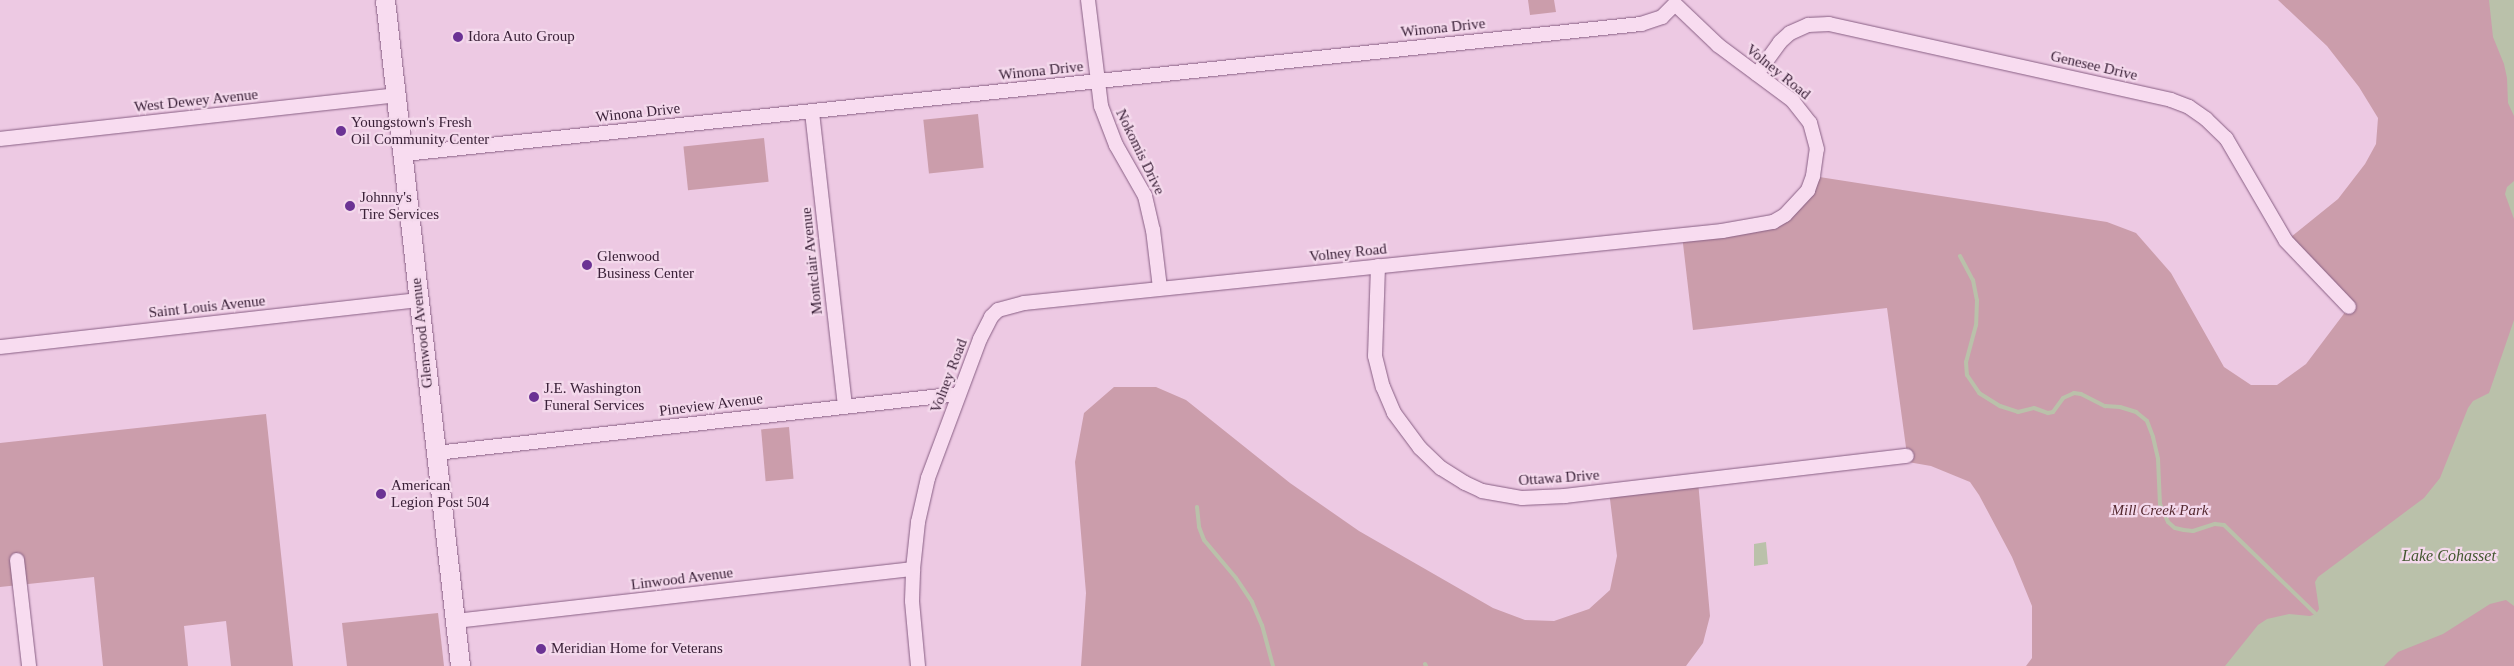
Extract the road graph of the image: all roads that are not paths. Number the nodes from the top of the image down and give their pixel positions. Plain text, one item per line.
1 (385, 0) edge
2 (1088, 0) edge
3 (1675, 2) edge
4 (1757, 74) junction
5 (1098, 81) junction
6 (396, 95) junction
7 (812, 112) junction
8 (0, 139) edge
9 (404, 154) junction
10 (1378, 266) junction
11 (1160, 288) junction
12 (418, 300) junction
13 (2349, 307) dead end
14 (0, 347) edge
15 (960, 394) junction
16 (845, 406) junction
17 (436, 453) junction
18 (1907, 456) dead end
19 (17, 560) dead end
20 (913, 569) junction
21 (456, 621) junction
22 (29, 666) edge
23 (460, 666) edge
24 (918, 666) edge

1 - 6 main road, Glenwood Avenue
2 - 5 street, Nokomis Drive
3 - 4 street, Volney Road
3 - 5 street, Winona Drive
4 - 10 street, Volney Road
4 - 13 street, Genesee Drive
5 - 7 street, Winona Drive
5 - 11 street, Nokomis Drive
6 - 8 street, West Dewey Avenue
6 - 9 main road, Glenwood Avenue
7 - 9 street, Winona Drive
7 - 16 street, Montclair Avenue
9 - 12 main road, Glenwood Avenue
10 - 11 street, Volney Road
10 - 18 street, Ottawa Drive
11 - 15 street, Volney Road
12 - 14 street, Saint Louis Avenue
12 - 17 main road, Glenwood Avenue
15 - 16 street, Pineview Avenue
15 - 20 street, Volney Road
16 - 17 street, Pineview Avenue
17 - 21 main road, Glenwood Avenue
19 - 22 street
20 - 21 street, Linwood Avenue
20 - 24 street, Volney Road
21 - 23 main road, Glenwood Avenue

